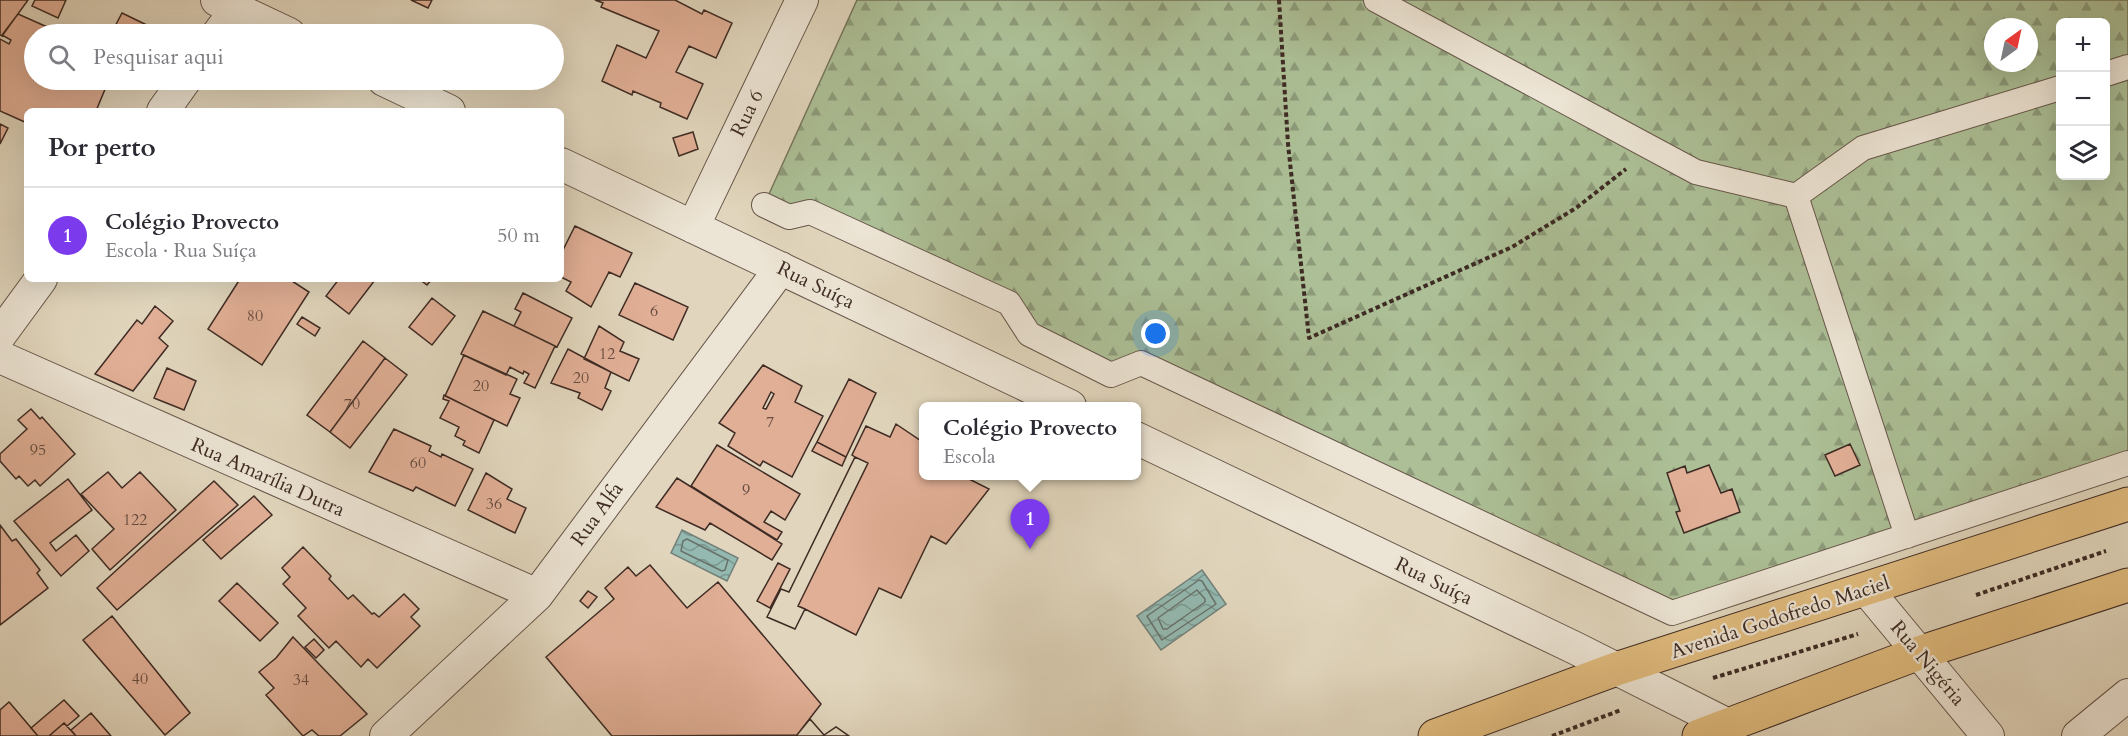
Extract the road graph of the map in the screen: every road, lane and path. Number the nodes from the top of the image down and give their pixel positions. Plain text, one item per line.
1 (802, 0) edge
2 (1279, 0) edge
3 (1376, 0) edge
4 (227, 5) edge
5 (221, 24) edge
6 (268, 24) edge
7 (2128, 67) edge
8 (2110, 73) edge
9 (179, 90) edge
10 (405, 90) edge
11 (2056, 90) edge
12 (165, 108) edge
13 (443, 108) edge
14 (1653, 148) junction
15 (564, 165) edge
16 (1796, 196) junction
17 (764, 205) dead end
18 (693, 227) junction
19 (781, 268) junction
20 (39, 282) edge
21 (0, 335) edge
22 (0, 357) edge
23 (1062, 402) edge
24 (1141, 440) edge
25 (2128, 464) edge
26 (2128, 504) edge
27 (1907, 536) junction
28 (2108, 550) dead end
29 (2128, 585) edge
30 (1867, 590) junction
31 (537, 595) junction
32 (1969, 597) dead end
33 (1894, 623) junction
34 (1919, 653) junction
35 (1616, 669) junction
36 (1665, 694) junction
37 (2128, 695) edge
38 (1730, 726) junction
39 (386, 736) edge
40 (1435, 736) edge
41 (1552, 736) edge
42 (1700, 736) edge
43 (1988, 736) edge
44 (2079, 736) edge

1 - 18 street, Rua 6
2 - 14 path
3 - 14 street
4 - 5 street
4 - 6 street
7 - 8 street
9 - 12 street
10 - 13 street
11 - 16 street
14 - 16 street
15 - 18 street, Rua Suíça
16 - 27 street
17 - 27 street
18 - 19 street, Rua Suíça
19 - 23 street, Rua Suíça
19 - 31 street, Rua Alfa
20 - 21 street
22 - 31 street, Rua Amarília Dutra
24 - 35 street, Rua Suíça
25 - 27 street
26 - 30 main road, Avenida Godofredo Maciel
28 - 32 path
29 - 34 main road
30 - 33 street, Rua Nigéria
30 - 35 main road, Avenida Godofredo Maciel
31 - 39 street, Rua Alfa
33 - 34 street, Rua Nigéria
33 - 36 path, Avenida Godofredo Maciel
34 - 38 main road
34 - 43 street, Rua Nigéria
35 - 36 street, Rua Suíça
35 - 40 main road, Avenida Godofredo Maciel
36 - 38 street, Rua Suíça
36 - 41 path, Avenida Godofredo Maciel
37 - 44 street
38 - 42 main road

